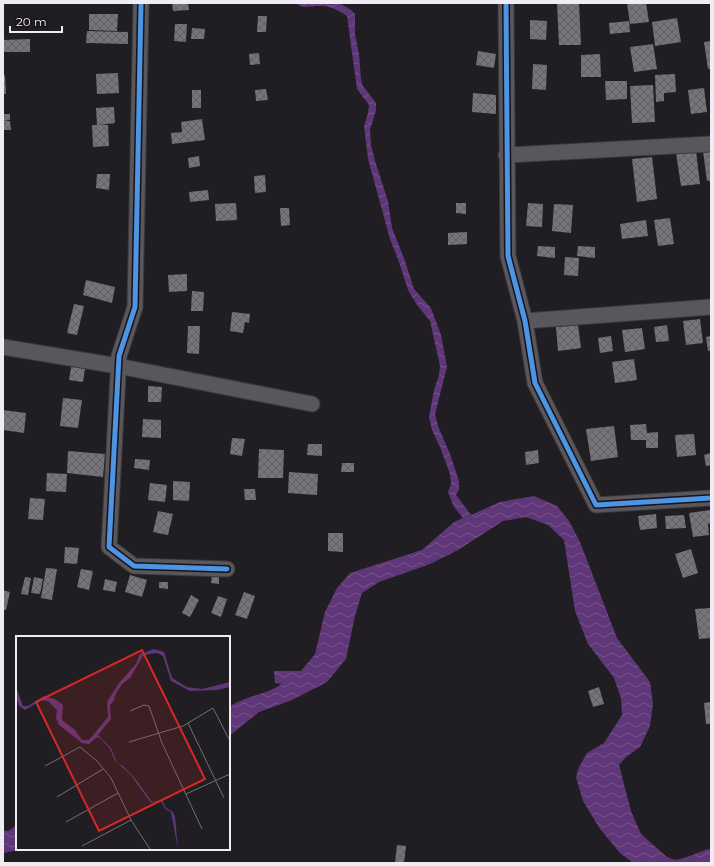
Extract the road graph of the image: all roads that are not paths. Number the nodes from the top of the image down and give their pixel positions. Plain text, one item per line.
1 (140, 3) edge
2 (506, 3) edge
3 (711, 144) edge
4 (506, 154) junction
5 (711, 308) edge
6 (525, 321) junction
7 (3, 347) edge
8 (118, 366) junction
9 (312, 404) dead end
10 (711, 498) edge
11 (227, 569) dead end

1 - 8 street
2 - 4 street
3 - 4 street
4 - 6 street
5 - 6 street
6 - 10 street
7 - 8 street
8 - 9 street
8 - 11 street

